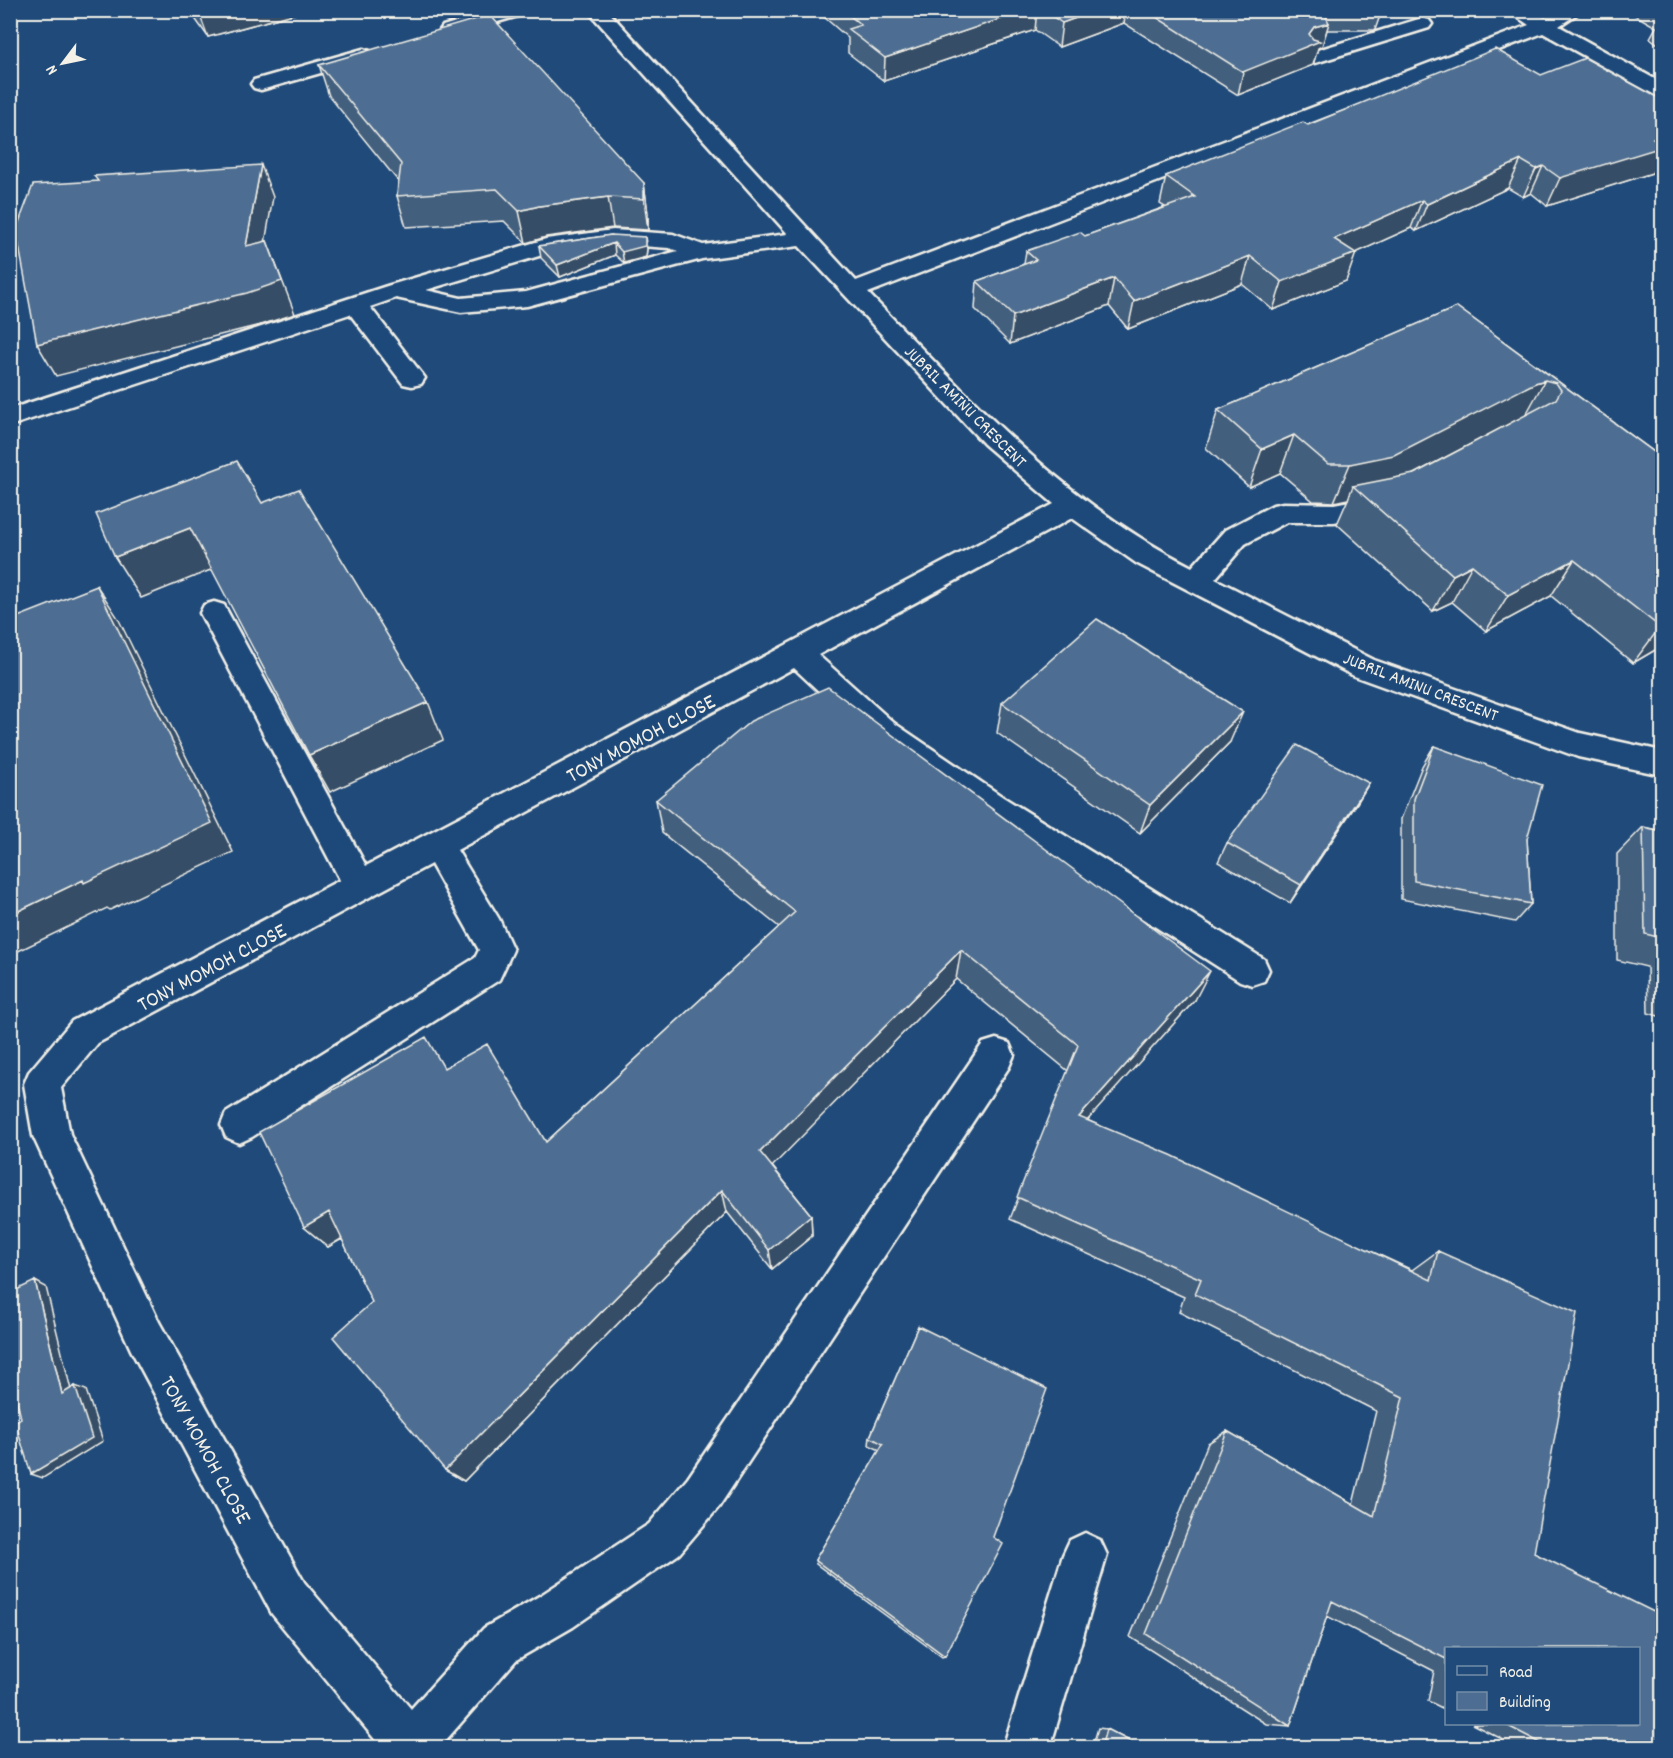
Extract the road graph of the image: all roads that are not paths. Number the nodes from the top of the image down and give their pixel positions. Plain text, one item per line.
1 (518, 10) edge
2 (596, 10) edge
3 (1516, 10) edge
4 (1574, 10) edge
5 (1422, 24) dead end
6 (1544, 26) junction
7 (429, 36) edge
8 (1361, 43) junction
9 (384, 49) edge
10 (1379, 54) dead end
11 (1315, 57) edge
12 (261, 84) dead end
13 (1662, 91) edge
14 (804, 239) junction
15 (701, 252) junction
16 (395, 291) junction
17 (852, 291) junction
18 (356, 305) junction
19 (412, 378) dead end
20 (10, 418) edge
21 (1406, 493) edge
22 (1073, 506) junction
23 (1196, 582) junction
24 (214, 613) edge
25 (797, 654) junction
26 (1662, 763) edge
27 (437, 845) junction
28 (360, 886) junction
29 (1252, 970) dead end
30 (996, 1054) dead end
31 (239, 1125) dead end
32 (1085, 1555) dead end
33 (412, 1746) edge
34 (1026, 1748) edge

1 - 7 street
2 - 14 street, JUBRIL AMINU CRESCENT
3 - 6 street
4 - 6 street
5 - 8 street
6 - 13 street
6 - 17 street
8 - 10 street
8 - 11 street
9 - 12 street
14 - 15 street
14 - 17 street, JUBRIL AMINU CRESCENT
15 - 16 street
15 - 16 street
16 - 18 street
17 - 22 street, JUBRIL AMINU CRESCENT
18 - 19 street
18 - 20 street
21 - 23 street
22 - 23 street, JUBRIL AMINU CRESCENT
22 - 25 street, TONY MOMOH CLOSE
23 - 26 street, JUBRIL AMINU CRESCENT
24 - 28 street
25 - 27 street, TONY MOMOH CLOSE
25 - 29 street
27 - 28 street, TONY MOMOH CLOSE
27 - 31 street
28 - 33 street, TONY MOMOH CLOSE
30 - 33 street
32 - 34 street

